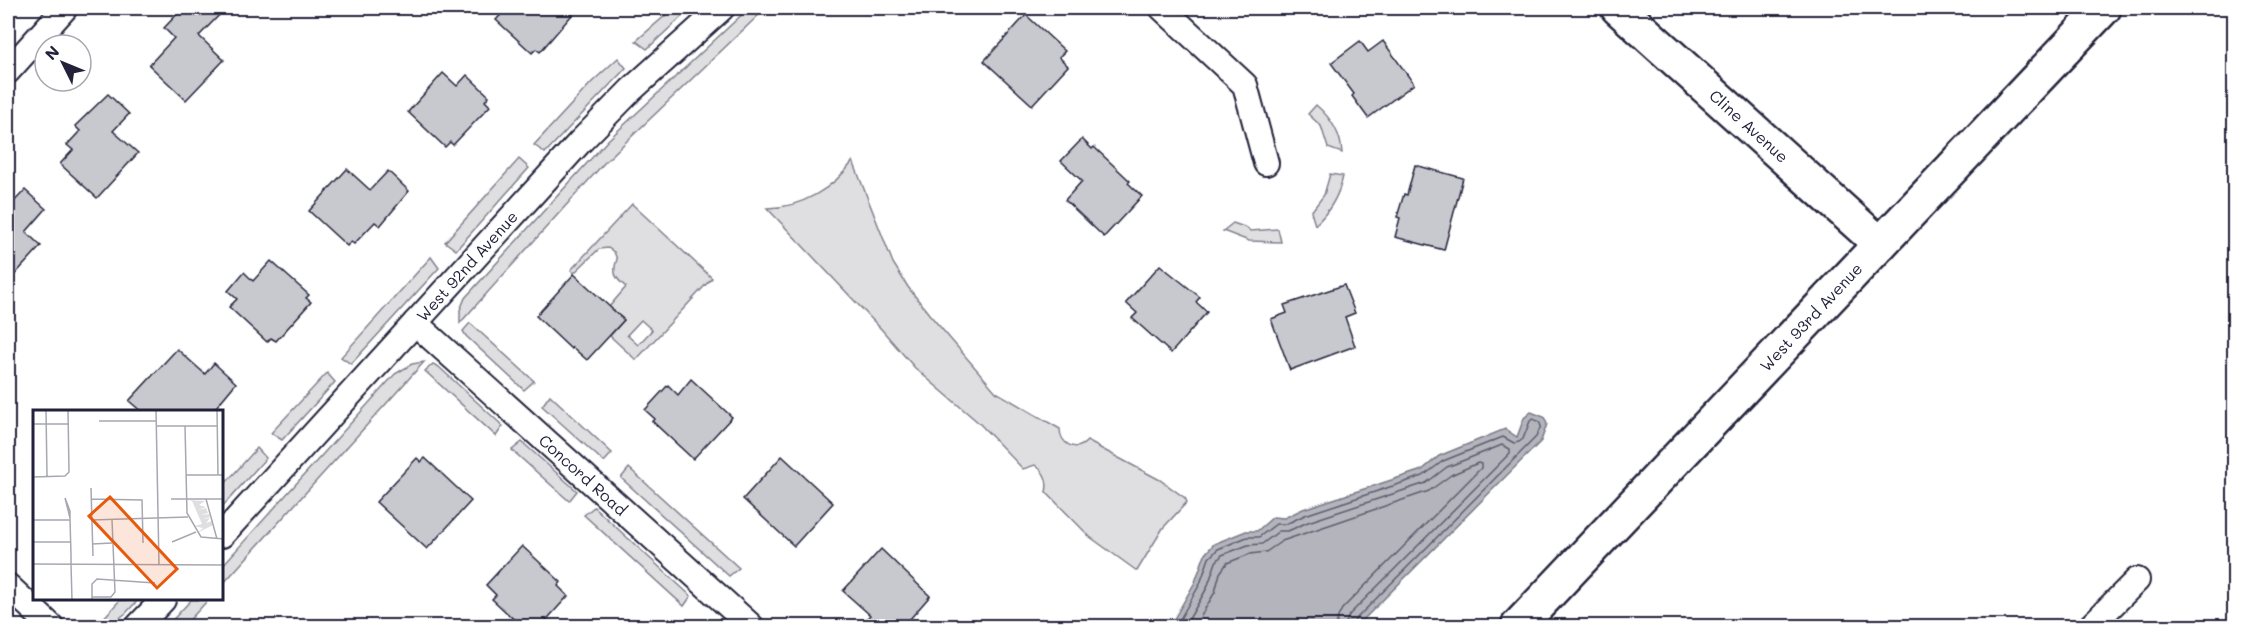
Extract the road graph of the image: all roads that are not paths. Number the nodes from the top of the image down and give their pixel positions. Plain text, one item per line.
1 (65, 8) edge
2 (722, 8) edge
3 (1162, 8) edge
4 (1618, 8) edge
5 (2104, 8) edge
6 (8, 70) edge
7 (1266, 164) dead end
8 (1880, 244) junction
9 (415, 323) junction
10 (224, 533) edge
11 (2137, 580) dead end
12 (8, 586) edge
13 (162, 601) edge
14 (51, 627) edge
15 (138, 627) edge
16 (751, 627) edge
17 (1518, 627) edge
18 (2091, 627) edge

1 - 6 street
2 - 9 street, West 92nd Avenue
3 - 7 street
4 - 8 street, Cline Avenue
5 - 8 street, West 93rd Avenue
8 - 17 street, West 93rd Avenue
9 - 10 street, West 92nd Avenue
9 - 16 street, Concord Road
11 - 18 street
12 - 14 street
13 - 15 street

